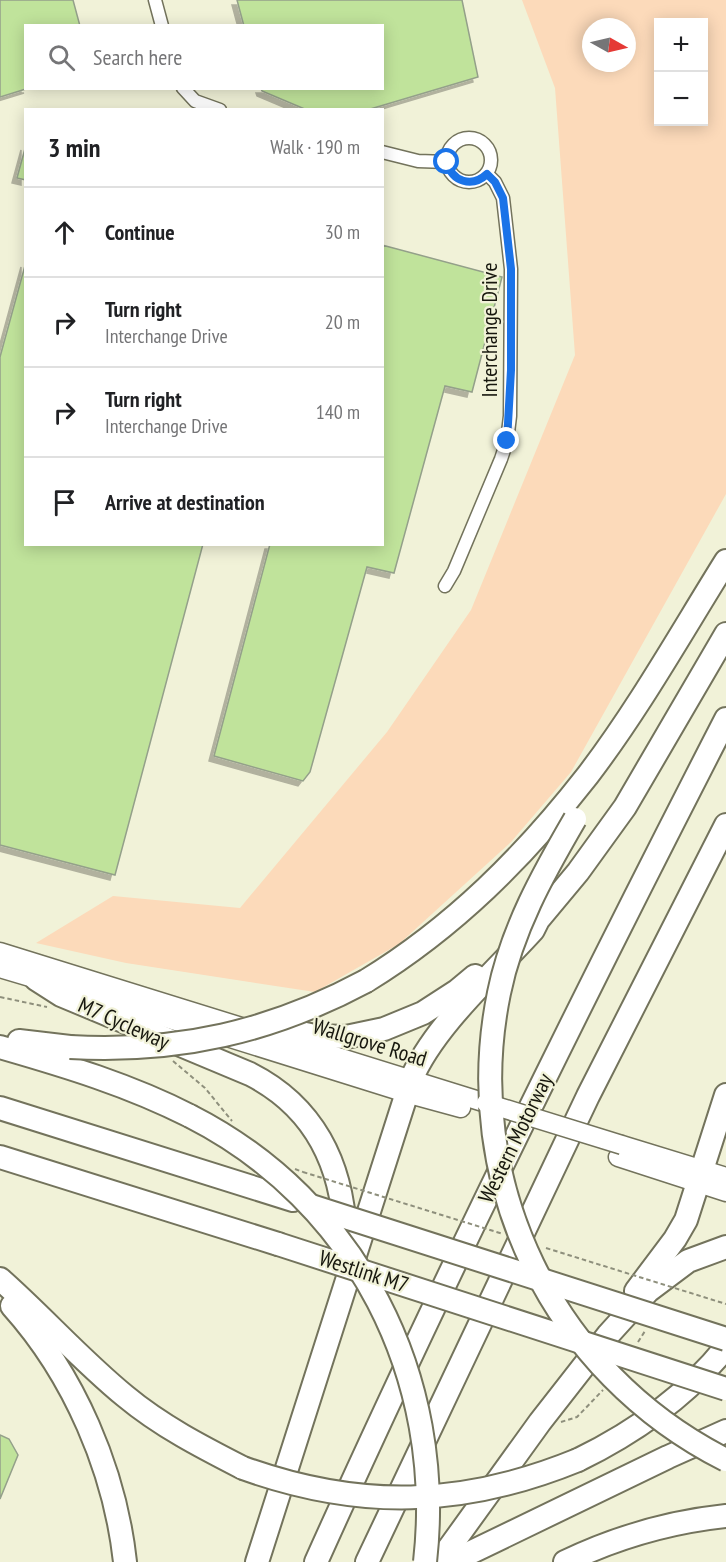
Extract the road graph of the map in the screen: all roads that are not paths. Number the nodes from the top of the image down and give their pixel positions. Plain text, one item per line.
1 (155, 0) edge
2 (161, 24) edge
3 (185, 90) edge
4 (214, 108) edge
5 (384, 152) edge
6 (447, 162) junction
7 (487, 174) junction
8 (726, 561) edge
9 (726, 580) edge
10 (445, 586) dead end
11 (726, 634) edge
12 (726, 719) edge
13 (726, 825) edge
14 (538, 920) junction
15 (0, 952) edge
16 (0, 968) edge
17 (36, 979) junction
18 (275, 1037) junction
19 (0, 1039) edge
20 (0, 1047) edge
21 (408, 1087) junction
22 (726, 1095) edge
23 (0, 1108) edge
24 (0, 1157) edge
25 (701, 1177) junction
26 (726, 1177) edge
27 (726, 1192) edge
28 (726, 1247) edge
29 (0, 1279) edge
30 (347, 1282) junction
31 (0, 1292) edge
32 (608, 1335) junction
33 (726, 1339) edge
34 (726, 1347) edge
35 (726, 1389) edge
36 (726, 1431) edge
37 (726, 1460) edge
38 (726, 1516) edge
39 (125, 1562) edge
40 (257, 1562) edge
41 (316, 1562) edge
42 (367, 1562) edge
43 (425, 1562) edge
44 (439, 1562) edge
45 (452, 1562) edge
46 (565, 1562) edge

1 - 2 street
3 - 4 street
5 - 6 street
6 - 7 street
6 - 7 street
7 - 10 street, Interchange Drive
8 - 19 highway, bridge
9 - 37 highway, bridge
11 - 14 highway
12 - 41 highway, Western Motorway
13 - 42 highway
14 - 18 highway
14 - 21 highway
15 - 18 main road, Wallgrove Road
16 - 17 main road, Wallgrove Road
17 - 21 main road, Wallgrove Road
17 - 30 highway
18 - 21 main road, Wallgrove Road
20 - 43 highway, bridge
21 - 25 main road, Wallgrove Road, bridge
21 - 30 highway
22 - 25 highway
23 - 33 highway, Westlink M7, bridge
24 - 35 highway, Westlink M7, bridge
25 - 26 main road, Wallgrove Road
25 - 27 main road, Wallgrove Road
25 - 32 highway
28 - 32 highway
29 - 34 highway, bridge
30 - 40 highway
31 - 39 highway
32 - 44 highway
36 - 45 highway
38 - 46 highway

